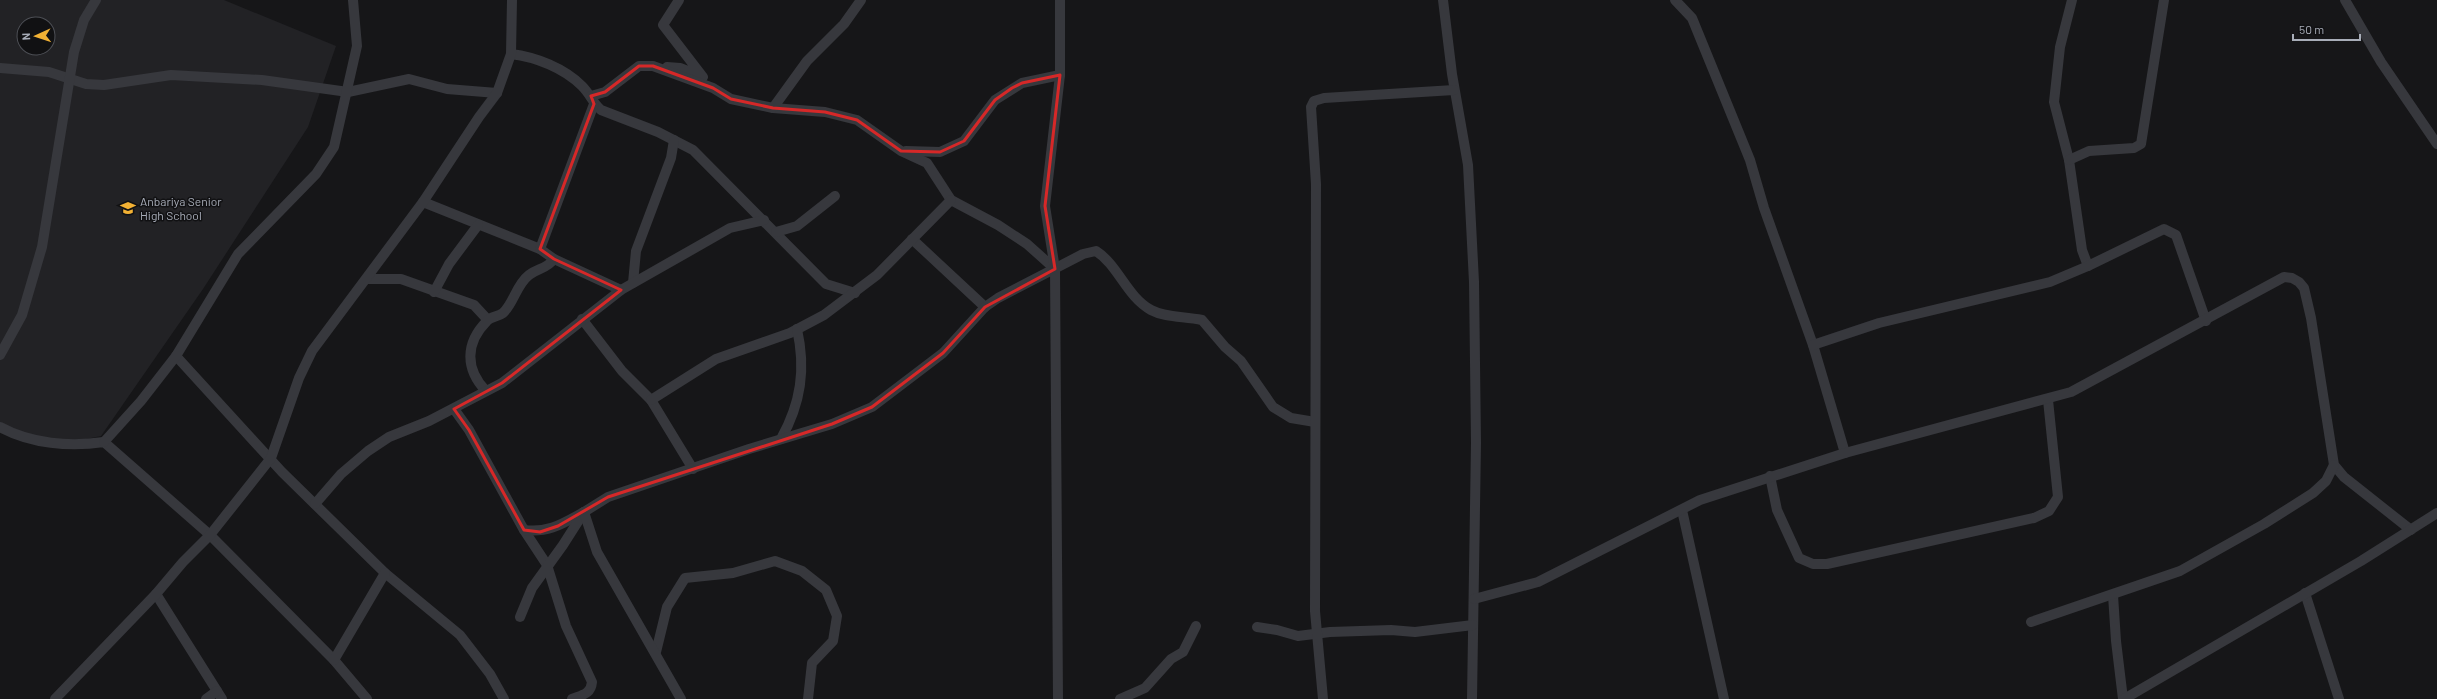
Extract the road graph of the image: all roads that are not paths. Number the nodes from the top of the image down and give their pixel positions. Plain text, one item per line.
1 (96, 0) edge
2 (353, 0) edge
3 (512, 0) edge
4 (679, 0) edge
5 (861, 0) edge
6 (1060, 0) edge
7 (1443, 0) edge
8 (1675, 0) edge
9 (2072, 0) edge
10 (2164, 0) edge
11 (2345, 0) edge
12 (511, 54) junction
13 (653, 66) junction
14 (0, 68) edge
15 (1060, 75) junction
16 (70, 80) junction
17 (1454, 90) junction
18 (348, 92) junction
19 (497, 94) junction
20 (593, 100) junction
21 (773, 108) junction
22 (674, 140) junction
23 (2437, 144) edge
24 (901, 151) junction
25 (2069, 160) junction
26 (835, 196) dead end
27 (951, 200) junction
28 (423, 202) junction
29 (764, 220) junction
30 (478, 225) junction
31 (776, 232) junction
32 (912, 239) junction
33 (540, 249) junction
34 (554, 259) junction
35 (2088, 266) junction
36 (1055, 269) junction
37 (367, 279) junction
38 (633, 283) junction
39 (621, 290) junction
40 (434, 292) junction
41 (855, 293) junction
42 (985, 307) junction
43 (582, 319) junction
44 (487, 320) junction
45 (2206, 321) junction
46 (797, 329) junction
47 (1813, 345) junction
48 (0, 356) edge
49 (176, 356) junction
50 (486, 391) junction
51 (651, 400) junction
52 (2048, 400) junction
53 (454, 409) junction
54 (1316, 422) junction
55 (0, 427) edge
56 (781, 439) junction
57 (104, 442) junction
58 (1845, 453) junction
59 (271, 458) junction
60 (2334, 465) junction
61 (693, 469) junction
62 (1770, 476) junction
63 (315, 504) junction
64 (1682, 510) junction
65 (584, 512) junction
66 (2437, 513) edge
67 (524, 530) junction
68 (2411, 530) junction
69 (210, 535) junction
70 (547, 566) junction
71 (385, 573) junction
72 (2305, 593) junction
73 (156, 594) junction
74 (2113, 595) junction
75 (1474, 599) junction
76 (520, 618) dead end
77 (2032, 622) dead end
78 (1473, 625) junction
79 (1196, 626) dead end
80 (1257, 627) dead end
81 (1317, 634) junction
82 (656, 652) junction
83 (334, 660) junction
84 (220, 695) edge
85 (55, 699) edge
86 (206, 699) edge
87 (367, 699) edge
88 (504, 699) edge
89 (572, 699) edge
90 (681, 699) edge
91 (808, 699) edge
92 (1058, 699) edge
93 (1120, 699) edge
94 (1323, 699) edge
95 (1472, 699) edge
96 (1724, 699) edge
97 (2123, 699) edge
98 (2339, 699) edge

1 - 16 street
2 - 18 street
3 - 12 street
4 - 13 street
5 - 21 street
6 - 15 street
7 - 17 street
8 - 47 street
9 - 25 street
10 - 25 street
11 - 23 street
12 - 19 street
12 - 20 street
13 - 20 street
13 - 21 street
14 - 16 street
15 - 24 street
15 - 36 street
16 - 18 street
16 - 48 street
17 - 54 street
17 - 75 street
18 - 19 street
18 - 49 street
19 - 28 street
20 - 22 street
20 - 33 street
21 - 24 street
22 - 29 street
22 - 38 street
24 - 27 street
25 - 35 street
26 - 31 street
27 - 32 street
27 - 36 street
28 - 30 street
28 - 37 street
29 - 31 street
29 - 38 street
30 - 33 street
30 - 40 street
31 - 41 street
32 - 41 street
32 - 42 street
33 - 34 street
34 - 39 street
34 - 44 street
35 - 45 street
35 - 47 street
36 - 42 street
36 - 54 street
36 - 92 street
37 - 40 street
37 - 59 street
38 - 39 street
39 - 43 street
40 - 44 street
41 - 46 street
42 - 56 street
43 - 50 street
43 - 51 street
44 - 50 street
45 - 52 street
45 - 60 street
46 - 51 street
46 - 56 street
47 - 58 street
49 - 57 street
49 - 59 street
50 - 53 street
51 - 61 street
52 - 58 street
52 - 62 street
53 - 63 street
53 - 67 street
54 - 81 street
55 - 57 street
56 - 61 street
57 - 69 street
58 - 62 street
59 - 63 street
59 - 69 street
60 - 68 street
60 - 74 street
61 - 65 street
62 - 64 street
63 - 71 street
64 - 75 street
64 - 96 street
65 - 67 street
65 - 70 street
65 - 82 street
66 - 68 street
67 - 70 street
68 - 72 street
69 - 73 street
69 - 83 street
70 - 76 street
70 - 89 street
71 - 83 street
71 - 88 street
72 - 97 street
72 - 98 street
73 - 84 street
73 - 85 street
74 - 77 street
74 - 97 street
75 - 78 street
78 - 81 street
78 - 95 street
79 - 93 street
80 - 81 street
81 - 94 street
82 - 90 street
82 - 91 street
83 - 87 street
84 - 86 street

